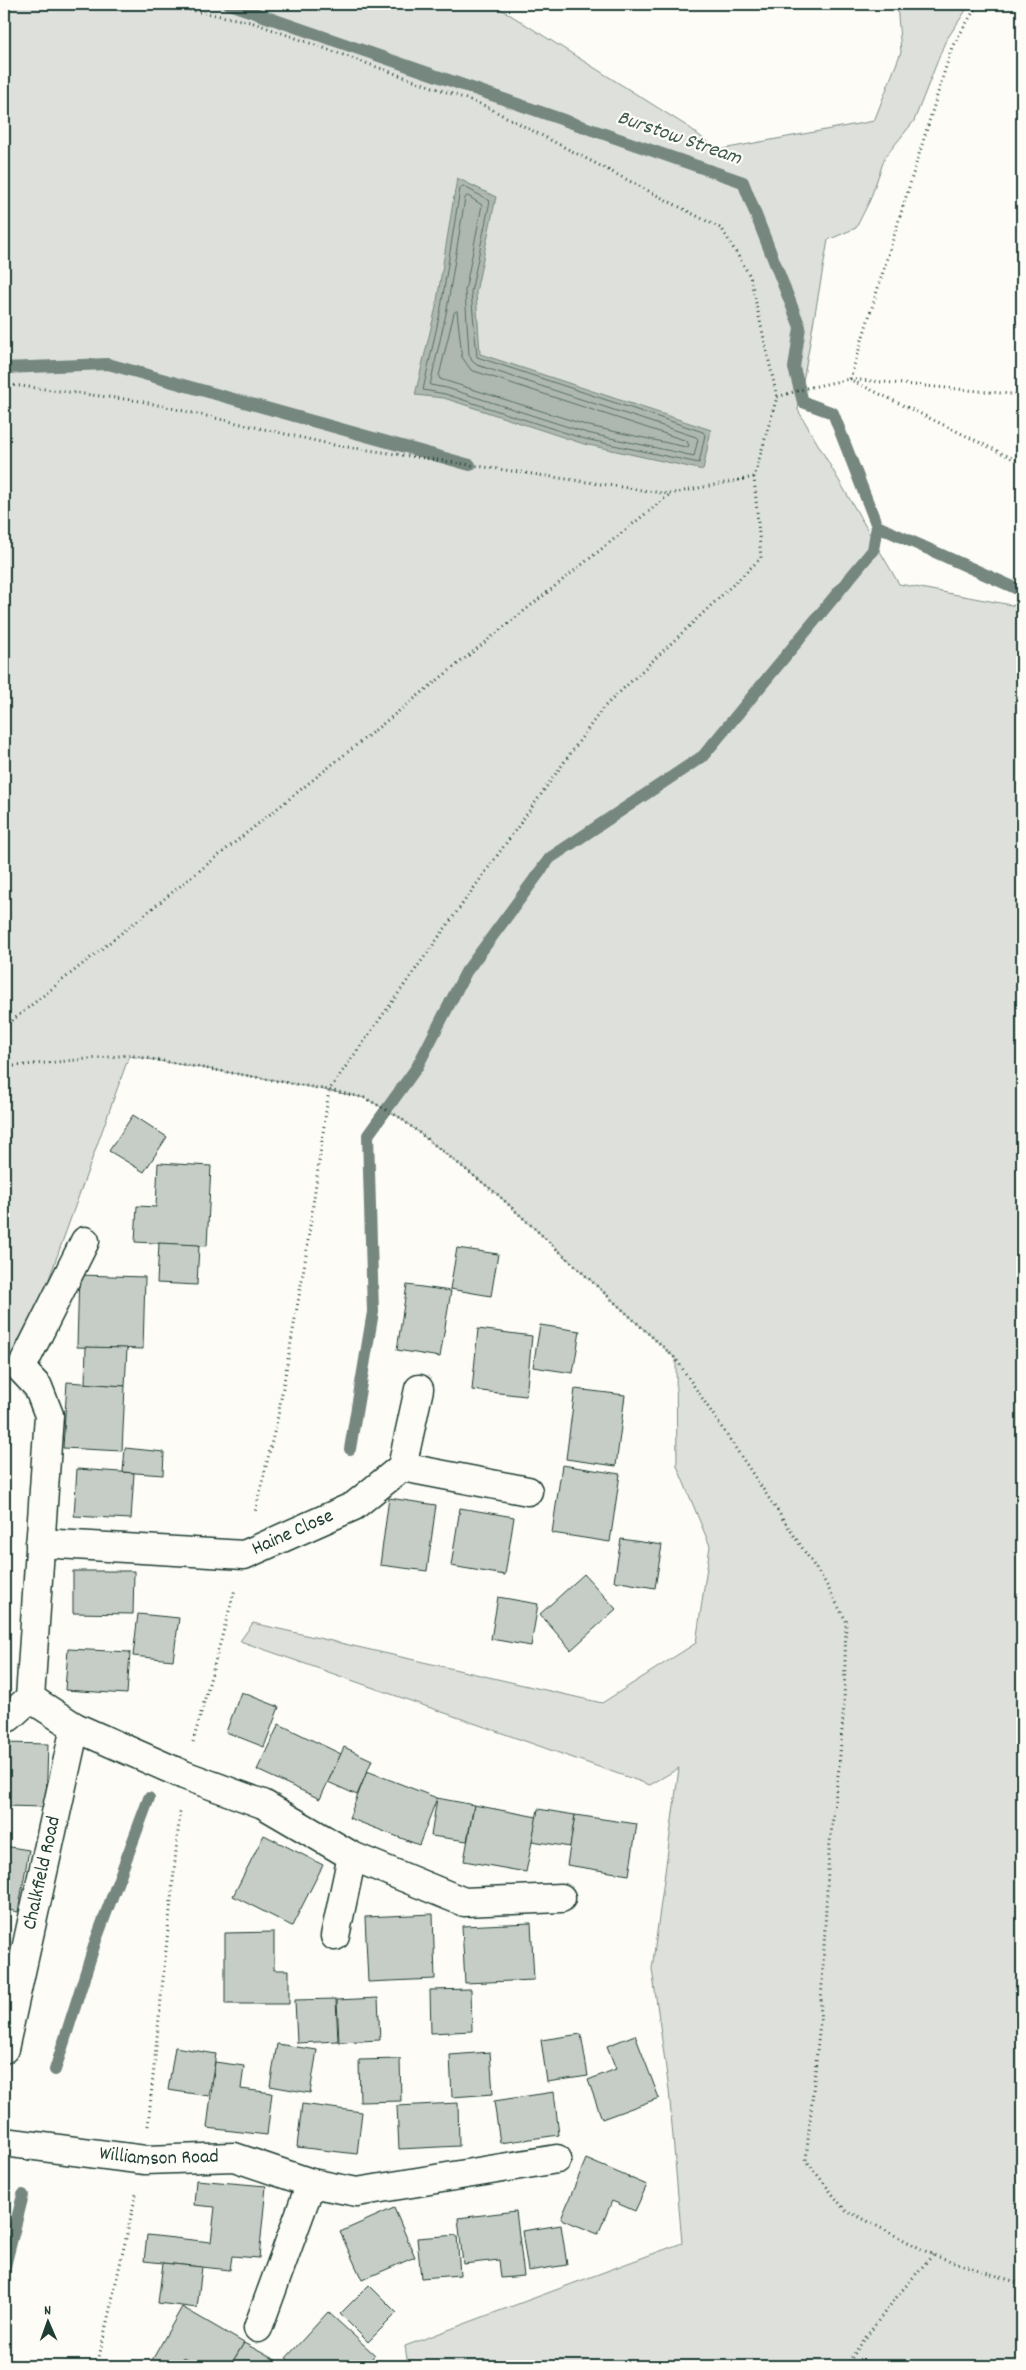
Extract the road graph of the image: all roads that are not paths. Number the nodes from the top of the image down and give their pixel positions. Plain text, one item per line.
1 (84, 1241) dead end
2 (12, 1374) edge
3 (419, 1389) dead end
4 (402, 1467) junction
5 (528, 1491) dead end
6 (40, 1543) junction
7 (30, 1698) junction
8 (4, 1719) edge
9 (75, 1727) junction
10 (352, 1856) junction
11 (561, 1898) dead end
12 (336, 1936) dead end
13 (4, 2049) edge
14 (4, 2142) edge
15 (557, 2159) dead end
16 (312, 2183) junction
17 (258, 2328) dead end

1 - 2 street
2 - 6 street
3 - 4 street
4 - 5 street
4 - 6 street, Haine Close
6 - 7 street
7 - 8 street
7 - 9 street
9 - 10 street
9 - 13 street, Chalkfield Road
10 - 11 street
10 - 12 street
14 - 16 street, Williamson Road
15 - 16 street, Williamson Road
16 - 17 street

